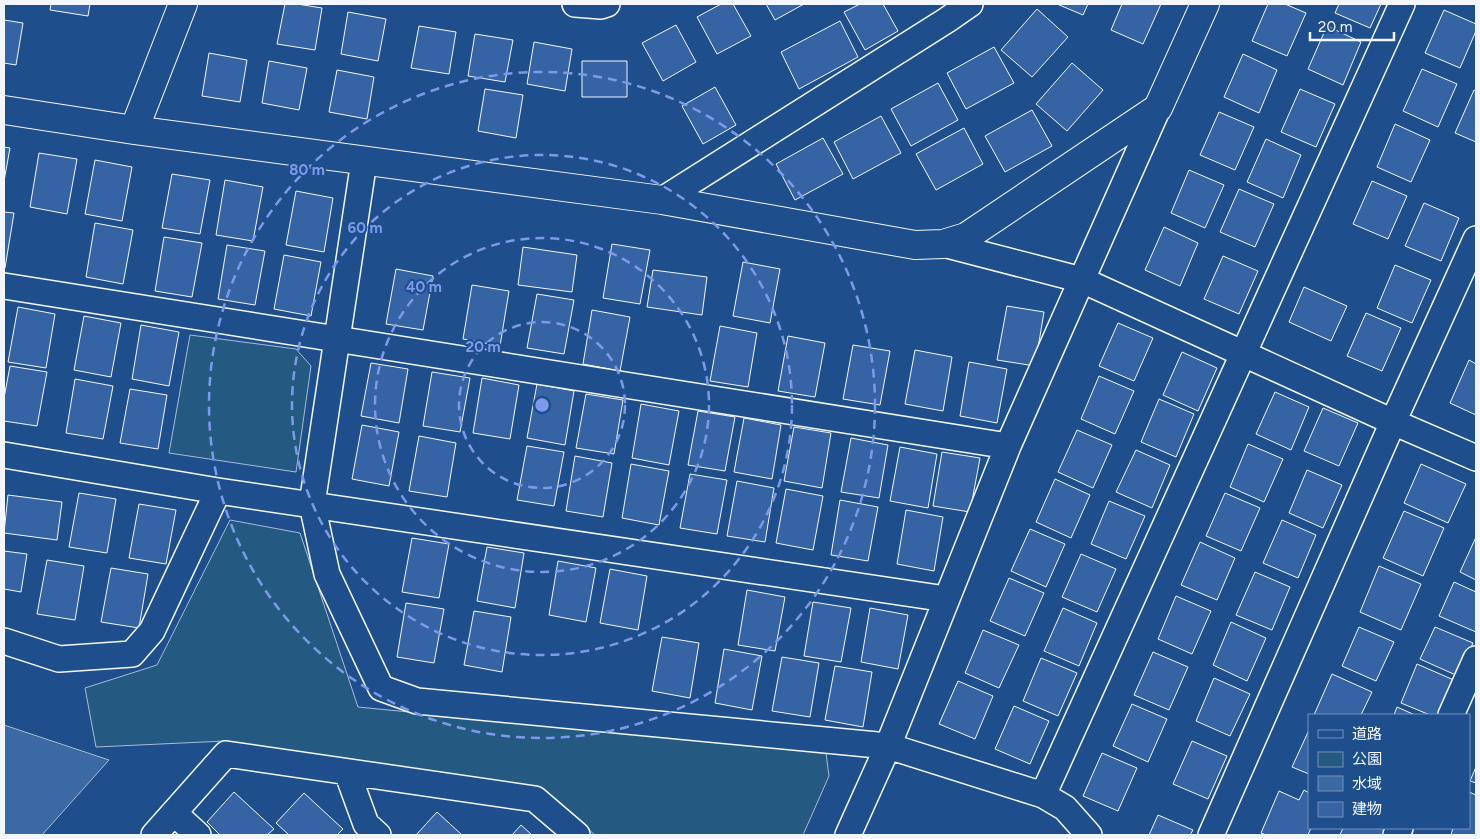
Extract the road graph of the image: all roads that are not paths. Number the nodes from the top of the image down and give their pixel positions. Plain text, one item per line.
1 (184, 4) edge
2 (575, 4) edge
3 (607, 4) edge
4 (970, 4) edge
5 (1205, 4) edge
6 (1402, 4) edge
7 (941, 12) edge
8 (1158, 108) junction
9 (4, 110) edge
10 (134, 130) junction
11 (364, 161) junction
12 (662, 200) junction
13 (1476, 239) edge
14 (943, 244) junction
15 (1082, 280) junction
16 (4, 286) edge
17 (338, 340) junction
18 (1242, 354) junction
19 (1393, 422) junction
20 (1008, 446) junction
21 (4, 455) edge
22 (1476, 458) edge
23 (218, 491) junction
24 (312, 504) junction
25 (946, 598) junction
26 (4, 641) edge
27 (1476, 659) edge
28 (1451, 714) edge
29 (888, 746) junction
30 (346, 772) junction
31 (1044, 795) junction
32 (174, 813) junction
33 (154, 835) edge
34 (198, 835) edge
35 (378, 835) edge
36 (577, 835) edge
37 (848, 835) edge
38 (1089, 835) edge
39 (1210, 835) edge

1 - 10 street
2 - 3 street
4 - 7 street
5 - 8 street
6 - 18 street
7 - 12 street
8 - 14 street
8 - 15 street
9 - 10 street
10 - 11 street
11 - 12 street
11 - 17 street
12 - 14 street
13 - 19 street
14 - 15 street
15 - 18 street
15 - 20 street
16 - 17 street
17 - 20 street
17 - 24 street
18 - 19 street
18 - 31 street
19 - 22 street
19 - 39 street
20 - 25 street
21 - 23 street
23 - 24 street
23 - 26 street
24 - 25 street
24 - 29 street
25 - 29 street
27 - 28 street
29 - 31 street
29 - 37 street
30 - 32 street
30 - 35 street
30 - 36 street
31 - 38 street
32 - 33 street
32 - 34 street

